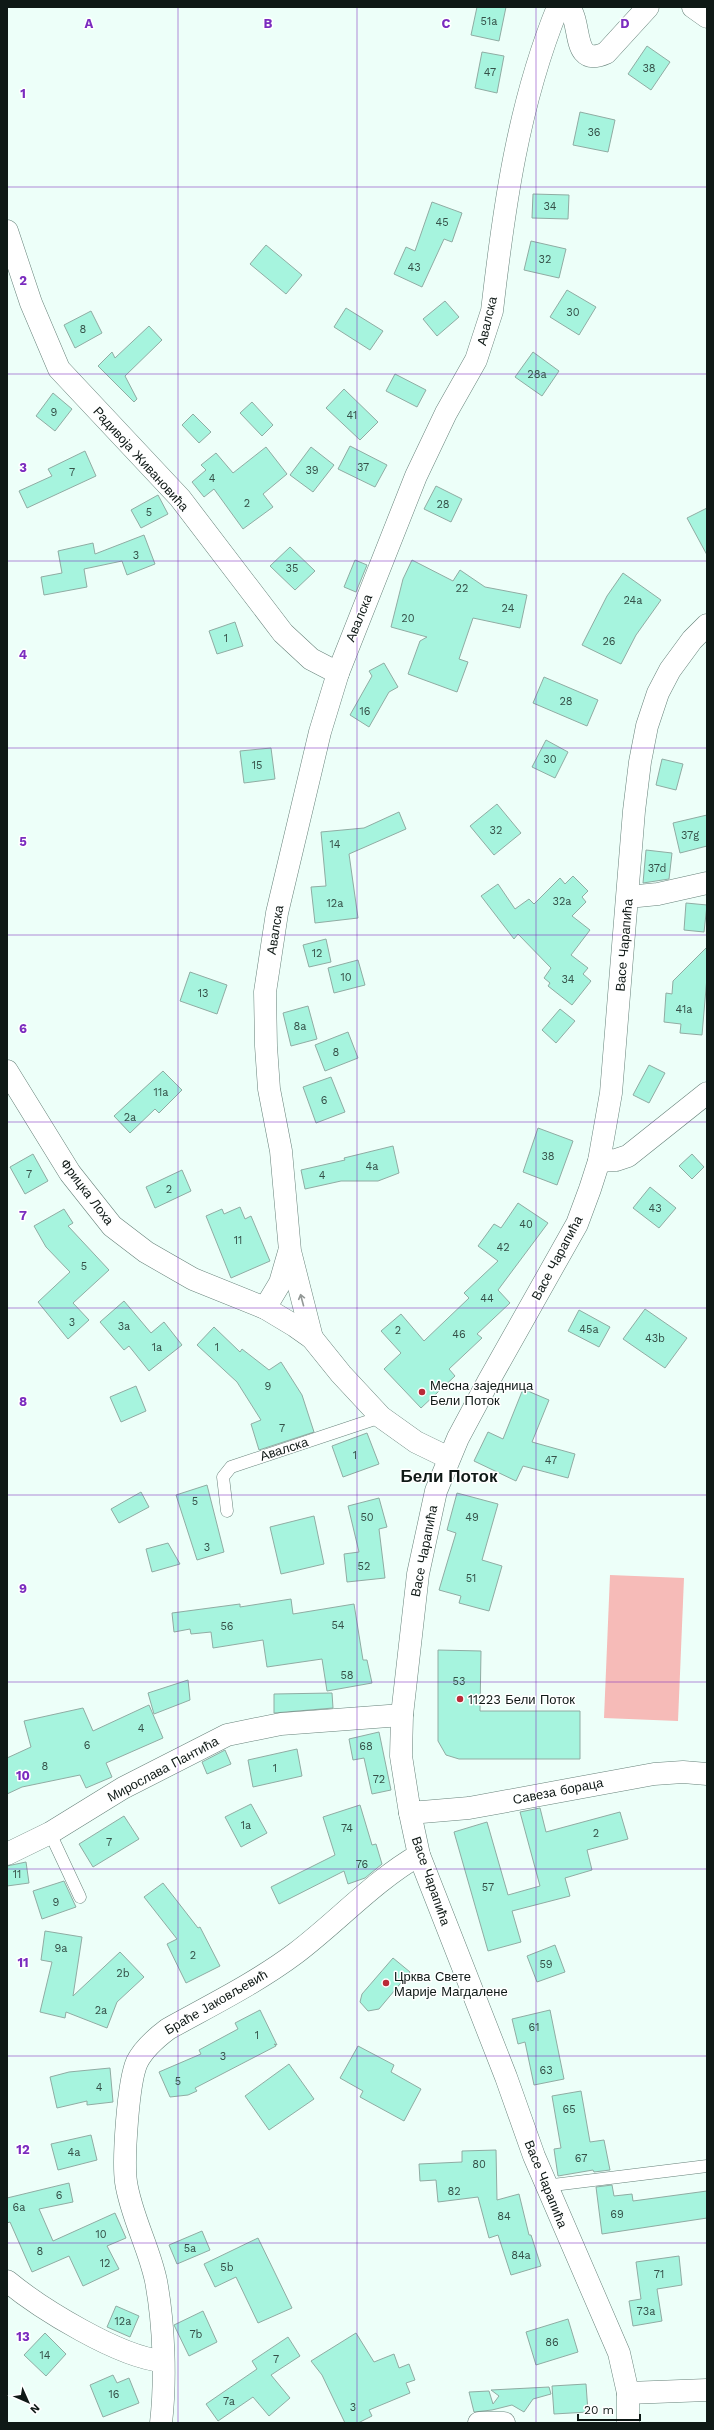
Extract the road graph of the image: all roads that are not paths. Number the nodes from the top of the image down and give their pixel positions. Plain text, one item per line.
1 (558, 7) edge
2 (568, 7) edge
3 (648, 7) edge
4 (693, 7) edge
5 (707, 17) edge
6 (7, 231) edge
7 (707, 625) edge
8 (338, 673) junction
9 (707, 883) edge
10 (628, 897) junction
11 (7, 1071) edge
12 (707, 1093) edge
13 (598, 1161) junction
14 (290, 1251) junction
15 (265, 1308) junction
16 (312, 1338) junction
17 (381, 1417) junction
18 (449, 1458) junction
19 (227, 1511) dead end
20 (402, 1715) junction
21 (707, 1774) edge
22 (410, 1812) junction
23 (50, 1833) junction
24 (7, 1854) edge
25 (419, 1855) junction
26 (80, 1897) dead end
27 (707, 2166) edge
28 (546, 2186) junction
29 (7, 2281) edge
30 (162, 2361) junction
31 (707, 2390) edge
32 (628, 2393) junction
33 (167, 2420) edge
34 (479, 2423) edge
35 (504, 2423) edge
36 (628, 2423) edge

1 - 8 street, Авалска
2 - 3 street
4 - 5 street
6 - 8 street, Радивоја Живановића
7 - 10 street, Васе Чарапића
8 - 14 street, Авалска
9 - 10 street
10 - 13 street, Васе Чарапића
11 - 15 street, Фрицка Лоха
12 - 13 street
13 - 18 street, Васе Чарапића
14 - 15 street, Авалска
16 -> 14 street, Авалска
15 - 16 street, Авалска
16 - 17 street, Авалска
17 - 18 street, Авалска
17 - 19 lane, Авалска
18 - 20 street, Васе Чарапића
20 - 22 street, Васе Чарапића
20 - 23 street, Мирослава Пантића
21 - 22 street, Савеза бораца
22 - 25 street, Васе Чарапића
23 - 24 street, Мирослава Пантића
23 - 26 lane
25 - 28 street, Васе Чарапића
25 - 30 street, Браће Јаковљевић
27 - 28 lane
28 - 32 street, Васе Чарапића
29 - 30 street
30 - 33 street, Браће Јаковљевић
31 - 32 street
32 - 36 street, Васе Чарапића
34 - 35 street

